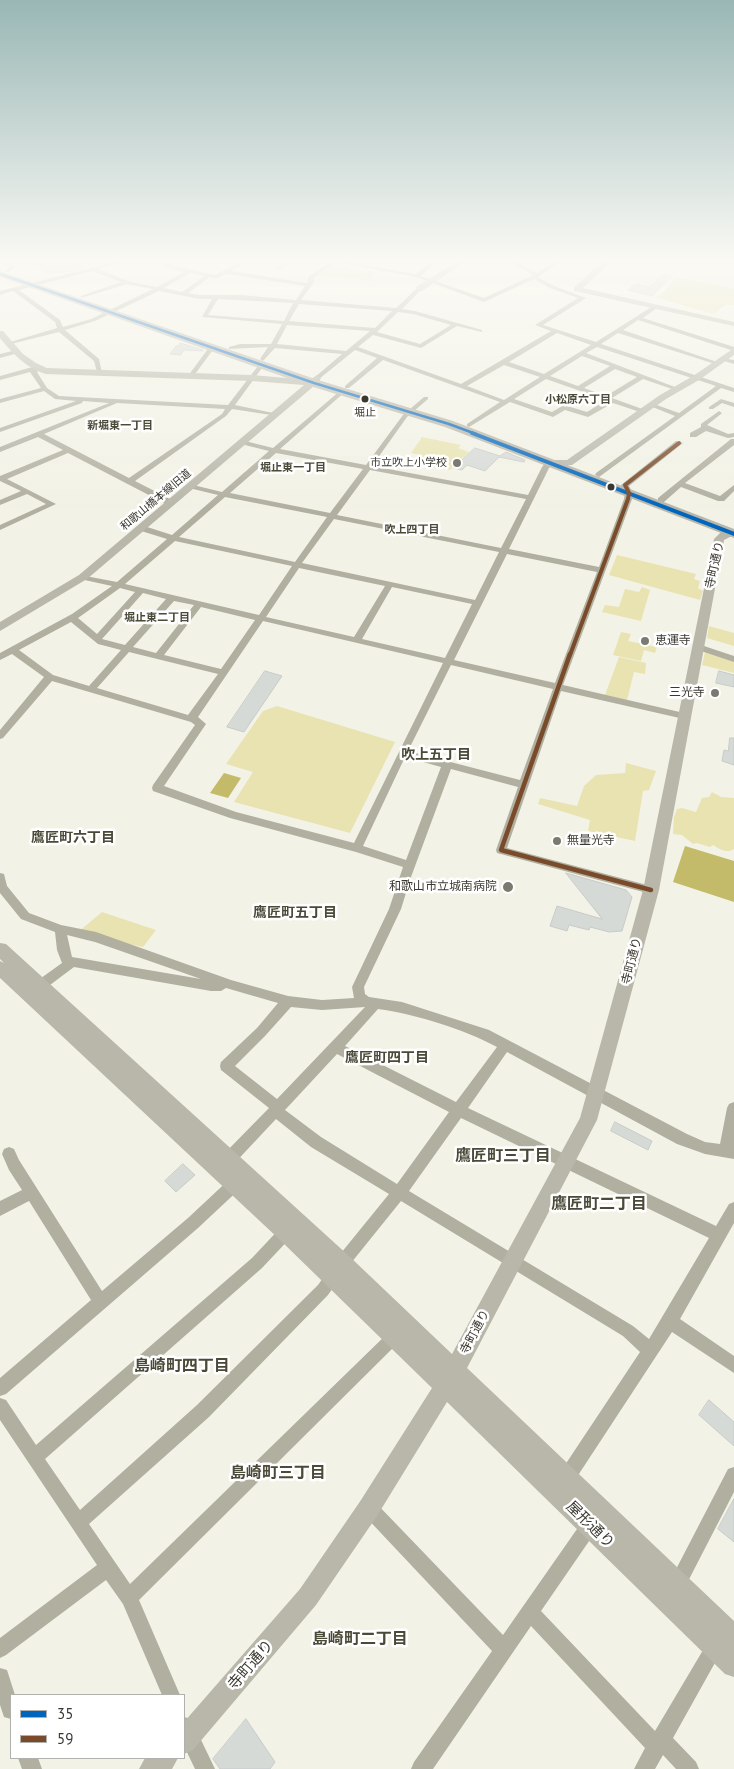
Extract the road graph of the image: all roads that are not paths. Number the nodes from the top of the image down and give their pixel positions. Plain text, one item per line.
1 (8, 344) edge
2 (78, 345) edge
3 (205, 345) edge
4 (220, 345) edge
5 (358, 345) edge
6 (533, 345) edge
7 (597, 345) joint
8 (664, 345) edge
9 (718, 345) edge
10 (212, 347) junction
11 (272, 347) junction
12 (231, 348) junction
13 (354, 348) junction
14 (734, 350) edge
15 (16, 352) junction
16 (347, 353) junction
17 (582, 354) junction
18 (0, 356) edge
19 (383, 357) junction
20 (720, 361) junction
21 (264, 362) junction
22 (503, 362) junction
23 (734, 362) edge
24 (615, 366) junction
25 (37, 368) junction
26 (100, 372) junction
27 (192, 376) junction
28 (545, 376) junction
29 (643, 376) junction
30 (0, 378) edge
31 (252, 378) junction
32 (696, 378) junction
33 (316, 380) junction
34 (463, 386) junction
35 (720, 386) junction
36 (45, 388) junction
37 (579, 388) junction
38 (345, 389) junction
39 (677, 389) junction
40 (734, 390) edge
41 (426, 398) dead end
42 (610, 399) junction
43 (84, 400) junction
44 (0, 401) edge
45 (508, 401) junction
46 (116, 402) junction
47 (734, 406) edge
48 (229, 407) junction
49 (648, 408) junction
50 (711, 408) dead end
51 (413, 409) junction
52 (719, 413) dead end
53 (276, 415) junction
54 (679, 415) junction
55 (469, 425) junction
56 (705, 428) junction
57 (0, 430) edge
58 (38, 434) junction
59 (693, 435) dead end
60 (734, 436) edge
61 (244, 442) junction
62 (680, 443) dead end
63 (0, 450) edge
64 (68, 450) junction
65 (274, 450) junction
66 (550, 463) junction
67 (569, 463) junction
68 (369, 468) junction
69 (599, 475) junction
70 (1, 479) edge
71 (129, 482) junction
72 (680, 484) junction
73 (192, 486) junction
74 (734, 487) edge
75 (627, 489) junction
76 (27, 492) junction
77 (222, 494) junction
78 (531, 498) junction
79 (661, 500) junction
80 (172, 502) junction
81 (0, 503) edge
82 (333, 517) junction
83 (0, 528) edge
84 (141, 528) junction
85 (733, 532) edge
86 (172, 538) junction
87 (504, 551) junction
88 (297, 565) junction
89 (602, 570) junction
90 (82, 577) junction
91 (390, 584) junction
92 (119, 585) junction
93 (141, 590) junction
94 (172, 597) junction
95 (200, 603) junction
96 (478, 604) junction
97 (72, 618) junction
98 (262, 618) junction
99 (0, 627) edge
100 (97, 639) junction
101 (357, 640) junction
102 (698, 647) junction
103 (127, 648) junction
104 (13, 650) junction
105 (158, 656) junction
106 (0, 657) edge
107 (734, 659) edge
108 (448, 661) junction
109 (224, 673) junction
110 (50, 677) junction
111 (558, 687) junction
112 (92, 688) junction
113 (684, 716) junction
114 (192, 717) junction
115 (0, 736) edge
116 (402, 753) junction
117 (447, 765) junction
118 (525, 785) junction
119 (357, 848) junction
120 (409, 865) junction
121 (0, 877) edge
122 (651, 890) junction
123 (60, 929) junction
124 (0, 949) edge
125 (68, 964) junction
126 (0, 968) edge
127 (231, 985) junction
128 (34, 990) junction
129 (288, 1001) junction
130 (371, 1002) junction
131 (506, 1044) junction
132 (335, 1047) junction
133 (597, 1093) junction
134 (734, 1108) edge
135 (277, 1110) junction
136 (460, 1111) junction
137 (729, 1152) edge
138 (9, 1154) dead end
139 (567, 1163) junction
140 (224, 1164) junction
141 (240, 1179) junction
142 (31, 1192) junction
143 (400, 1193) junction
144 (0, 1209) edge
145 (734, 1210) edge
146 (291, 1226) junction
147 (718, 1235) junction
148 (513, 1262) junction
149 (337, 1270) junction
150 (101, 1302) junction
151 (670, 1321) junction
152 (395, 1336) junction
153 (650, 1351) junction
154 (734, 1365) edge
155 (451, 1378) junction
156 (0, 1388) edge
157 (0, 1406) edge
158 (34, 1458) junction
159 (734, 1475) edge
160 (566, 1477) junction
161 (369, 1508) junction
162 (79, 1522) junction
163 (590, 1525) junction
164 (109, 1567) junction
165 (678, 1584) junction
166 (129, 1598) junction
167 (530, 1612) junction
168 (725, 1638) edge
169 (0, 1649) edge
170 (504, 1650) junction
171 (734, 1665) edge
172 (0, 1678) edge
173 (171, 1694) edge
174 (10, 1707) edge
175 (185, 1735) edge
176 (659, 1743) junction
177 (164, 1759) edge
178 (152, 1769) edge
179 (205, 1769) edge
180 (421, 1769) edge
181 (644, 1769) edge
182 (689, 1769) edge

1 - 15 street
2 - 26 street
3 - 10 highway
4 - 12 highway
5 - 13 street
6 - 22 street
7 - 17 street
7 - 32 street
8 - 20 street
9 - 14 street
10 - 21 highway
10 - 27 street
11 - 12 street
11 - 16 street
11 - 21 street
12 - 21 highway
13 - 16 street
13 - 19 street
14 - 20 street
15 - 18 street
15 - 25 street
16 - 33 street
17 - 24 street
17 - 28 street
19 - 34 street
19 - 38 street
20 - 23 street
20 - 32 street
21 - 31 street
21 - 33 highway
22 - 28 street
22 - 34 street
24 - 29 street
24 - 37 street
25 - 26 street
25 - 30 street
25 - 36 street
26 - 27 street
27 - 31 street
28 - 37 street
28 - 45 street
29 - 39 street
29 - 42 street
31 - 33 street
31 - 48 street
32 - 35 street
32 - 39 street
33 - 38 highway
33 - 53 street, 和歌山橋本線旧道
34 - 45 street
35 - 40 street
35 - 54 street
36 - 43 street
36 - 44 street
37 - 42 street
38 - 51 highway
38 - 65 street
39 - 49 street
41 - 51 street
42 - 45 street
42 - 49 street
43 - 46 street
43 - 57 street
45 - 55 street
46 - 48 street
46 - 58 street
47 - 50 street
48 - 53 street
48 - 71 street
49 - 54 street
49 - 67 street
51 - 55 highway
51 - 66 highway
51 - 68 street
52 - 56 street
53 - 61 street, 和歌山橋本線旧道
54 - 69 street
55 - 67 highway
56 - 59 street
56 - 60 street
58 - 63 street
58 - 64 street
60 - 72 street
61 - 65 street
61 - 73 street, 和歌山橋本線旧道
62 - 75 street
64 - 70 street
64 - 71 street
65 - 68 street
65 - 77 street
66 - 67 street
66 - 75 highway
66 - 78 street
67 - 69 highway
68 - 78 street
68 - 82 street
69 - 75 highway
70 - 76 street
71 - 80 street
72 - 74 street
72 - 79 street
73 - 77 street
73 - 80 street, 和歌山橋本線旧道
75 - 79 highway
75 - 85 highway
75 - 89 street
76 - 81 street
76 - 83 street
77 - 82 street
77 - 86 street
78 - 87 street
79 - 85 highway
80 - 84 street, 和歌山橋本線旧道
82 - 87 street
82 - 88 street
84 - 86 street
84 - 90 street, 和歌山橋本線旧道
85 - 102 street, 寺町通り
86 - 88 street
86 - 92 street
87 - 89 street
87 - 96 street
88 - 91 street
88 - 98 street
89 - 111 street
90 - 92 street
90 - 99 street, 和歌山橋本線旧道
91 - 96 street
91 - 101 street
92 - 93 street
92 - 97 street
93 - 94 street
93 - 100 street
94 - 95 street
94 - 103 street
95 - 98 street
95 - 105 street
96 - 108 street
97 - 100 street
97 - 104 street
98 - 101 street
98 - 109 street
100 - 103 street
101 - 108 street
102 - 107 street
102 - 113 street, 寺町通り
103 - 105 street
103 - 112 street
104 - 106 street
104 - 110 street
105 - 109 street
108 - 111 street
108 - 116 street
109 - 114 street
110 - 112 street
110 - 115 street
111 - 113 street
111 - 118 street
112 - 114 street
113 - 122 street, 寺町通り
114 - 119 street
116 - 117 street
116 - 119 street
117 - 118 street
117 - 120 street
118 - 122 street
119 - 120 street
120 - 130 street
121 - 123 street
122 - 133 street, 寺町通り
123 - 125 street
123 - 127 street
124 - 128 street
125 - 127 street
125 - 128 street
126 - 128 street
127 - 129 street
128 - 140 street
129 - 130 street
129 - 135 street
130 - 131 street
130 - 132 street
131 - 133 street
131 - 136 street
132 - 135 street
132 - 136 street
133 - 137 street
133 - 139 street, 寺町通り
134 - 137 street
135 - 140 street
135 - 143 street
136 - 139 street
136 - 143 street
138 - 142 street
139 - 147 street
139 - 148 street, 寺町通り
140 - 141 street
141 - 146 street
141 - 150 street
142 - 144 street
142 - 150 street
143 - 148 street
143 - 149 street
145 - 147 street
146 - 149 street
146 - 158 street
147 - 151 street
148 - 153 street
148 - 155 street, 寺町通り
149 - 152 street
149 - 155 street
149 - 162 street
150 - 156 street
151 - 153 street
151 - 154 street
152 - 155 street
152 - 166 street
153 - 160 street
155 - 160 street, 屋形通り
155 - 161 street, 寺町通り
155 - 163 street, 屋形通り
157 - 158 street
158 - 162 street
159 - 165 street
160 - 165 street, 屋形通り
161 - 170 street
161 - 175 street, 寺町通り
162 - 164 street
163 - 167 street
163 - 168 street, 屋形通り
164 - 166 street
164 - 169 street
165 - 168 street, 屋形通り
166 - 173 street
167 - 170 street
167 - 176 street
168 - 171 street, 屋形通り
168 - 176 street
170 - 180 street
172 - 174 street
175 - 179 street
176 - 181 street
176 - 182 street
177 - 178 street

